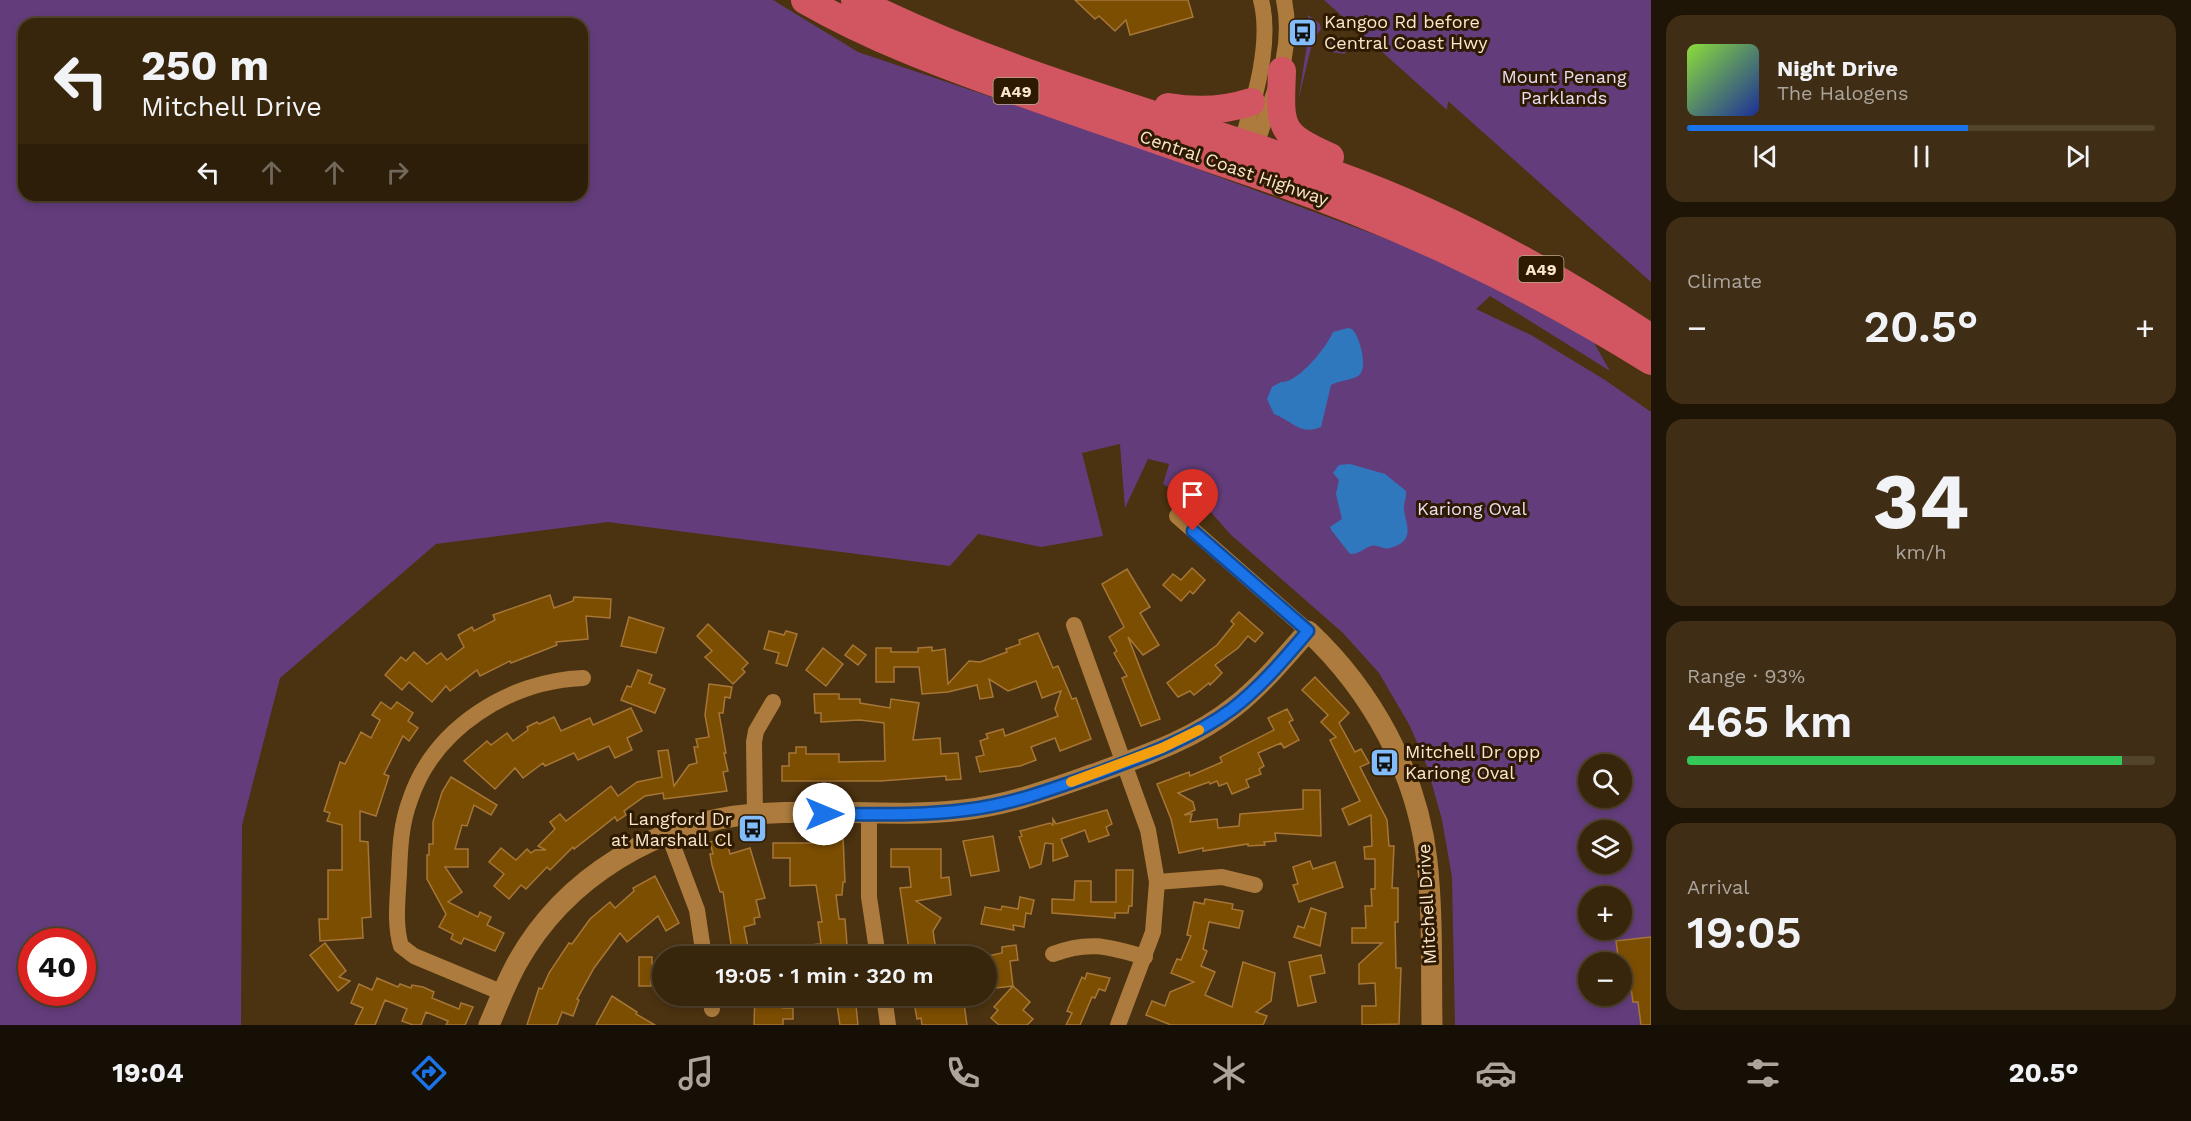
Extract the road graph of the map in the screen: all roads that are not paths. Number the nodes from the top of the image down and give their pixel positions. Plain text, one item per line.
1 (805, 0) edge
2 (855, 0) edge
3 (1261, 0) edge
4 (1285, 4) edge
5 (1273, 63) junction
6 (1046, 80) junction
7 (1251, 102) junction
8 (1245, 157) junction
9 (1426, 210) junction
10 (1651, 339) edge
11 (1651, 361) edge
12 (1177, 516) dead end
13 (1074, 625) dead end
14 (1308, 631) junction
15 (583, 678) dead end
16 (774, 702) dead end
17 (1124, 763) junction
18 (869, 813) junction
19 (755, 814) junction
20 (668, 833) junction
21 (1157, 882) junction
22 (1255, 885) dead end
23 (702, 946) edge
24 (876, 946) edge
25 (1053, 954) dead end
26 (1145, 957) junction
27 (502, 993) junction
28 (885, 1006) edge
29 (489, 1025) edge
30 (888, 1025) edge
31 (1118, 1025) edge
32 (1432, 1025) edge

1 - 8 highway, Central Coast Highway / A49
2 - 6 highway, Central Coast Highway / A49
3 - 4 street
3 - 5 street
4 - 5 street
4 - 5 street
5 - 7 street
5 - 8 street
5 - 9 highway
6 - 7 highway
6 - 8 highway, Central Coast Highway / A49
7 - 8 street
8 - 9 highway, Central Coast Highway / A49
8 - 11 highway, Central Coast Highway / A49
9 - 10 highway, Central Coast Highway / A49
12 - 14 street, Mitchell Drive
13 - 17 street
14 - 17 street
14 - 32 street, Mitchell Drive
15 - 27 street
16 - 19 street
17 - 18 street
17 - 21 street
18 - 19 street
18 - 24 street
19 - 20 street
20 - 23 street
20 - 27 street
21 - 22 street
21 - 26 street
25 - 26 street
26 - 31 street
27 - 29 street
28 - 30 street

